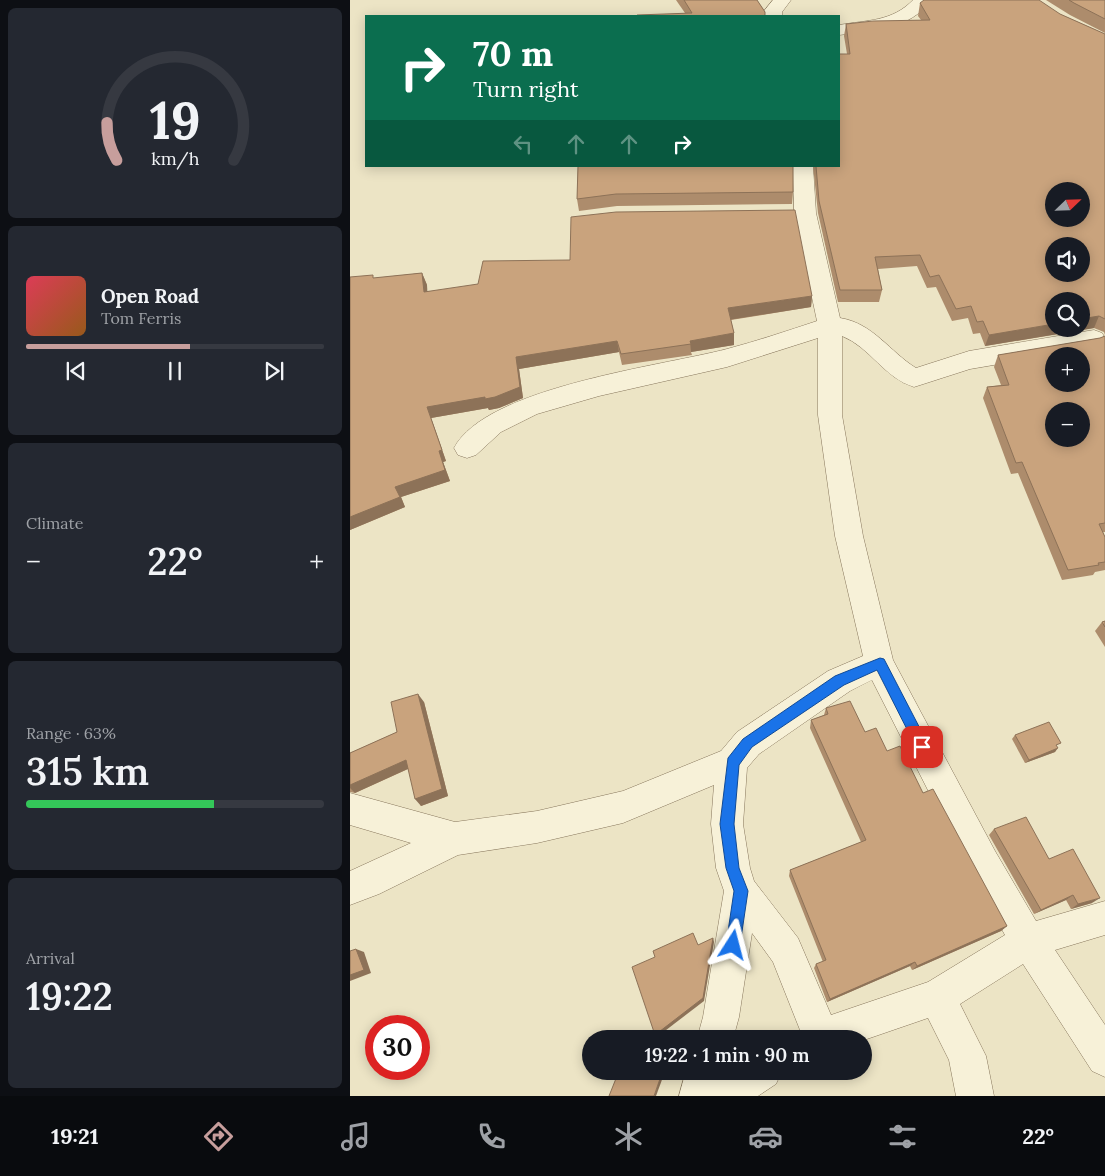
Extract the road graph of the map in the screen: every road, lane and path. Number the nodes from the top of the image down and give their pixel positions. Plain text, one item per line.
1 (782, 0) edge
2 (922, 0) edge
3 (773, 15) edge
4 (840, 30) edge
5 (803, 167) edge
6 (830, 326) junction
7 (1094, 339) edge
8 (468, 448) dead end
9 (880, 663) junction
10 (732, 762) junction
11 (350, 809) edge
12 (455, 839) junction
13 (350, 888) edge
14 (741, 891) junction
15 (1105, 918) edge
16 (1028, 941) junction
17 (937, 997) junction
18 (718, 1030) edge
19 (815, 1030) edge
20 (839, 1030) edge
21 (1105, 1058) edge
22 (702, 1080) edge
23 (748, 1080) edge
24 (698, 1096) edge
25 (730, 1096) edge
26 (976, 1096) edge

1 - 3 street
2 - 4 street
5 - 6 street
6 - 7 street
6 - 8 street
6 - 9 street
9 - 10 street
9 - 16 street
10 - 12 street
10 - 14 street
11 - 12 street
12 - 13 street
14 - 18 street
14 - 19 street
15 - 16 street
16 - 17 street
16 - 21 street
17 - 20 street
17 - 26 street
22 - 24 street
23 - 25 street

